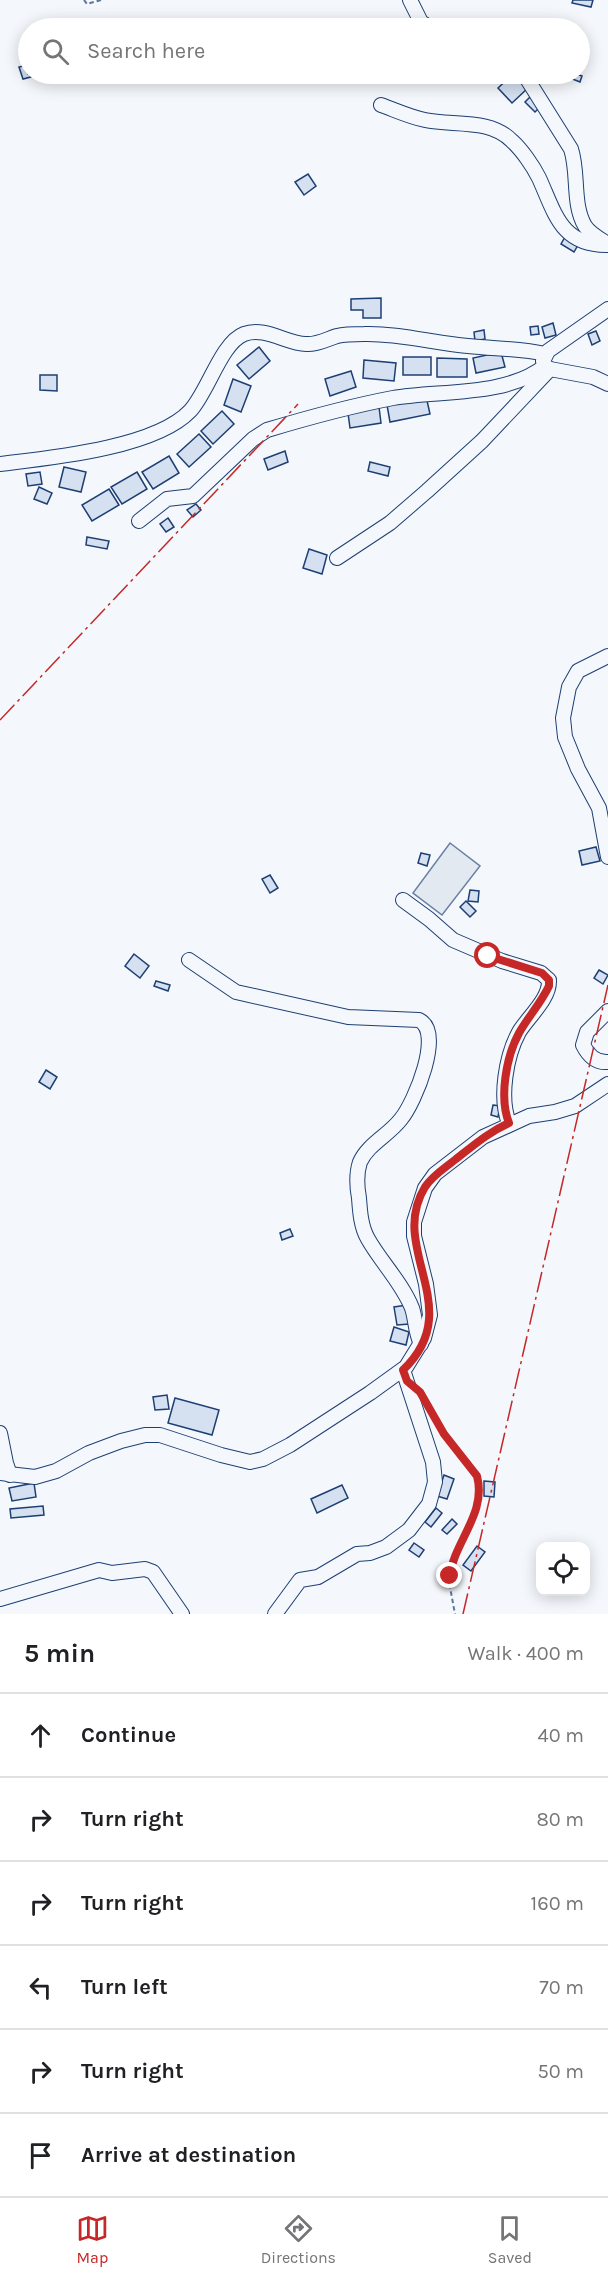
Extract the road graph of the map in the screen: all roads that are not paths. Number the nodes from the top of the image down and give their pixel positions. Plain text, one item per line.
1 (410, 0) edge
2 (419, 18) edge
3 (530, 84) edge
4 (381, 105) dead end
5 (608, 244) edge
6 (608, 309) edge
7 (547, 363) junction
8 (608, 384) edge
9 (0, 464) edge
10 (139, 521) dead end
11 (337, 558) dead end
12 (608, 656) edge
13 (608, 857) edge
14 (403, 900) dead end
15 (189, 960) dead end
16 (608, 1011) edge
17 (608, 1062) edge
18 (608, 1084) edge
19 (509, 1123) junction
20 (421, 1344) junction
21 (403, 1370) junction
22 (0, 1433) edge
23 (5, 1474) edge
24 (0, 1599) edge
25 (182, 1614) edge
26 (275, 1614) edge

1 - 2 street
3 - 5 street
4 - 5 street
6 - 7 street
7 - 8 street
7 - 9 street
7 - 10 street
7 - 11 street
12 - 13 street
14 - 19 street
15 - 20 street
16 - 17 street
18 - 19 street
19 - 20 street
20 - 21 street
21 - 23 street
21 - 26 street
22 - 23 street
24 - 25 street

